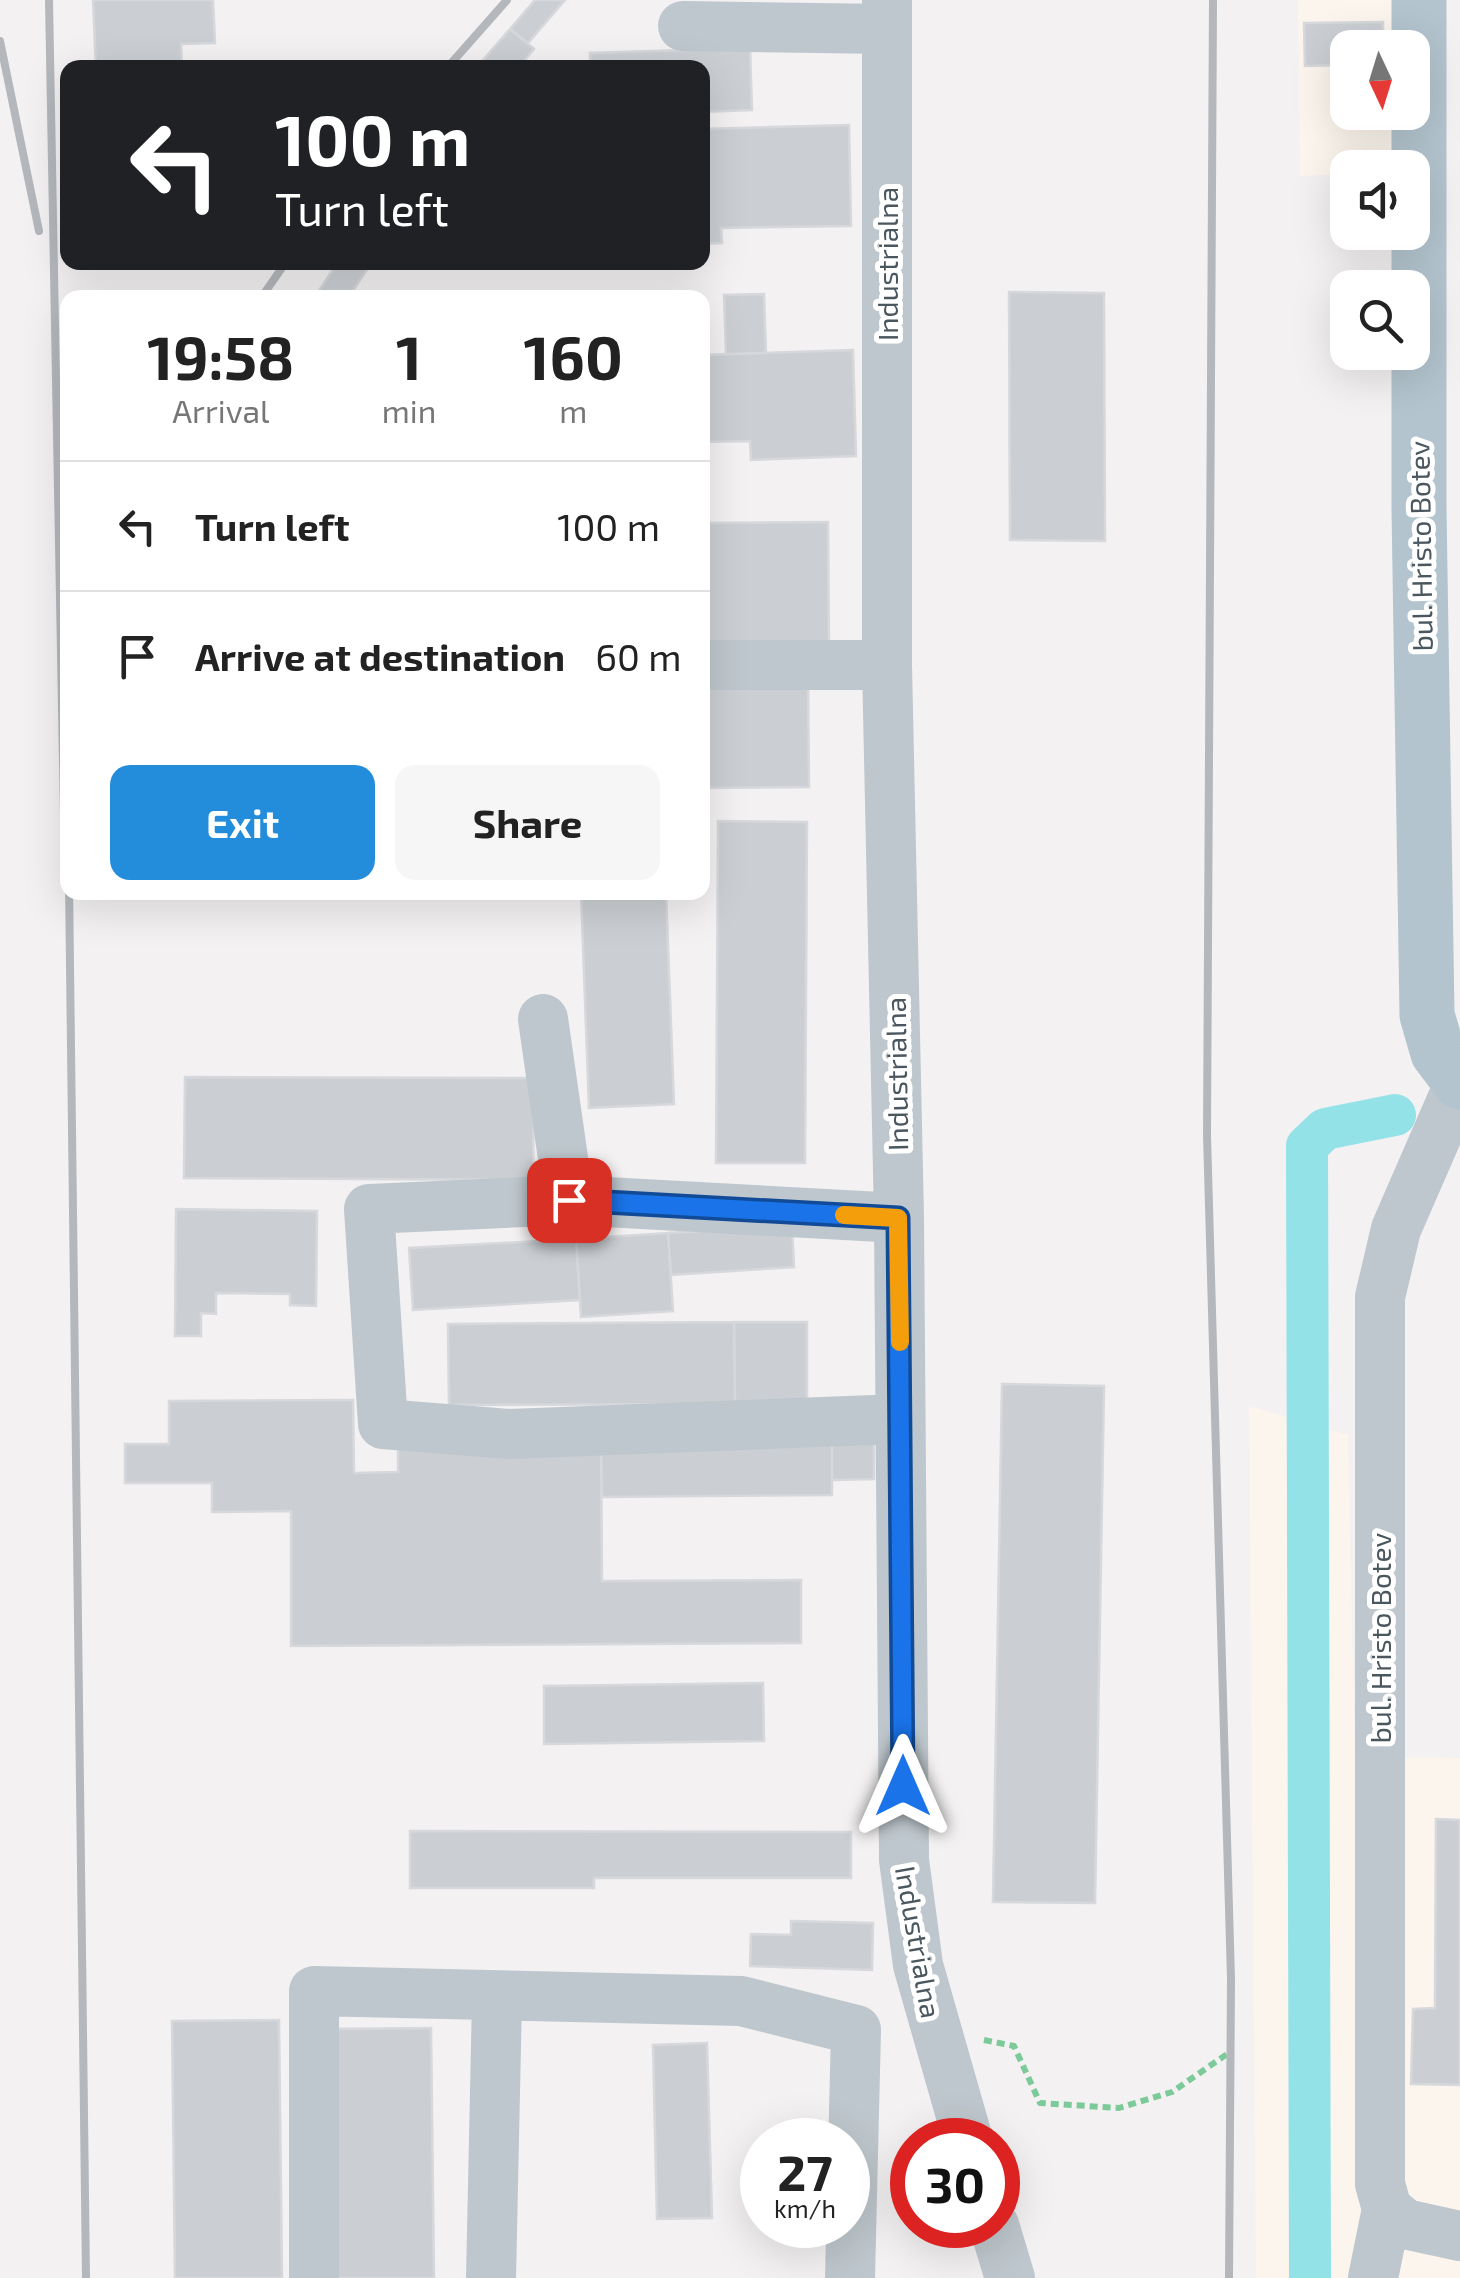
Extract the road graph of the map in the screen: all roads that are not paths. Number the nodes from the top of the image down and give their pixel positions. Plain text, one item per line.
1 (1419, 0) edge
2 (887, 15) edge
3 (683, 26) dead end
4 (888, 665) junction
5 (710, 666) edge
6 (543, 1019) dead end
7 (1460, 1082) edge
8 (569, 1200) junction
9 (898, 1218) junction
10 (900, 1418) junction
11 (497, 1998) junction
12 (856, 2030) junction
13 (934, 2030) junction
14 (961, 2118) edge
15 (1387, 2209) junction
16 (1460, 2236) edge
17 (1001, 2248) edge
18 (314, 2278) edge
19 (491, 2278) edge
20 (850, 2278) edge
21 (1010, 2278) edge
22 (1373, 2278) edge

1 - 7 main road, bul. Hristo Botev
2 - 3 street
2 - 4 street, Industrialna
4 - 5 street
4 - 9 street, Industrialna
6 - 8 street
7 - 15 street, bul. Hristo Botev
8 - 9 street
8 - 10 street
9 - 10 street, Industrialna
10 - 13 street, Industrialna
11 - 12 street
11 - 18 street
11 - 19 street
12 - 13 street
12 - 20 street
13 - 14 street, Industrialna
15 - 16 street
15 - 22 street, bul. Hristo Botev
17 - 21 street

